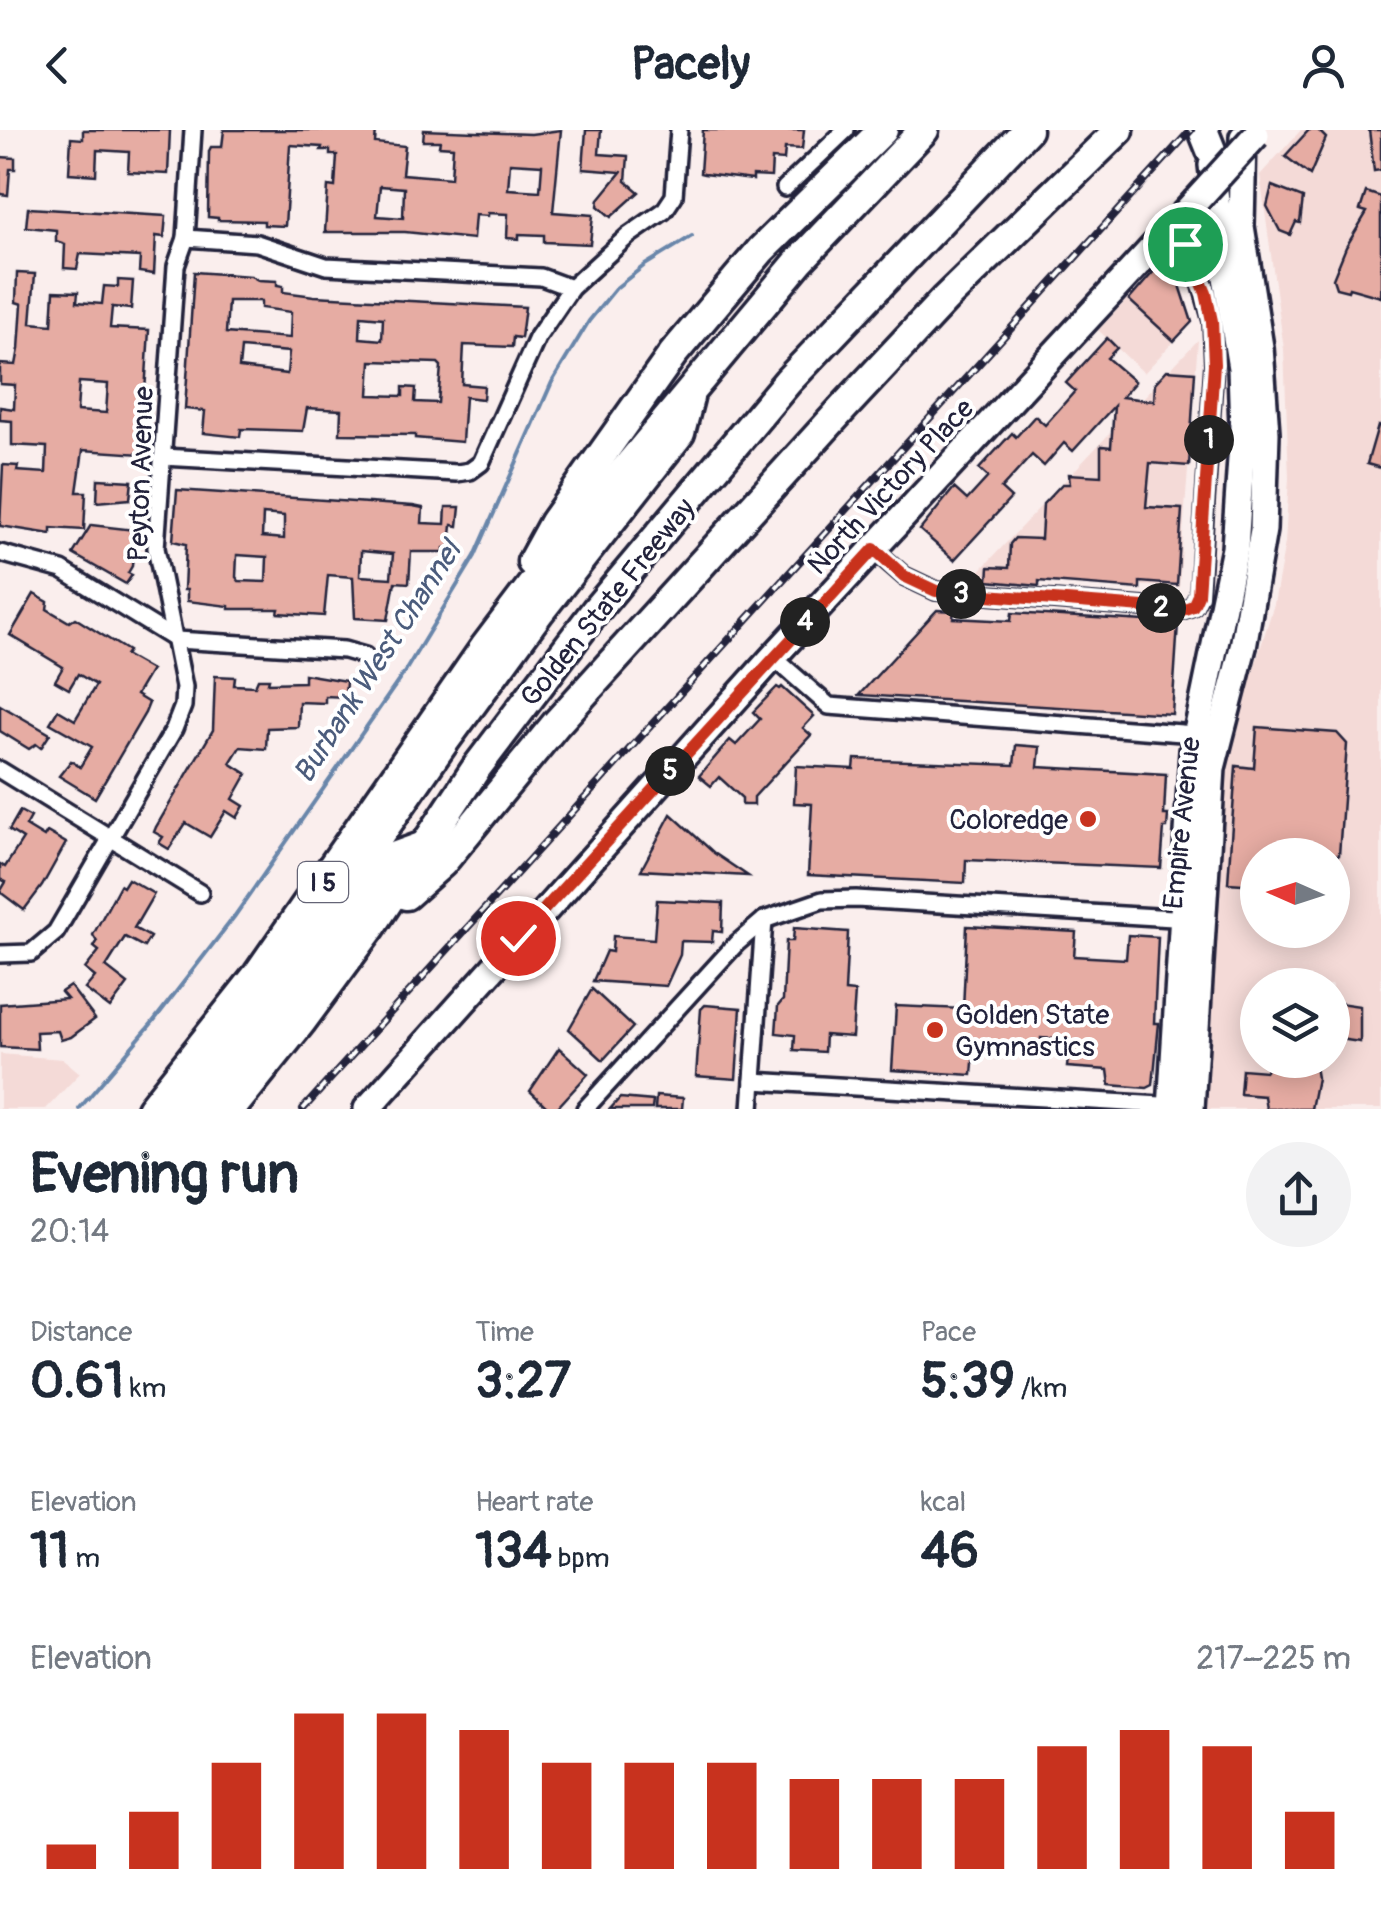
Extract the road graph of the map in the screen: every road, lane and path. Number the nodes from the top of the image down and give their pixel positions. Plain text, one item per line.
1 (193, 130) edge
2 (679, 130) edge
3 (846, 130) edge
4 (883, 130) edge
5 (924, 130) edge
6 (1119, 130) edge
7 (1254, 132) edge
8 (1015, 136) edge
9 (1208, 137) edge
10 (785, 188) dead end
11 (1172, 223) junction
12 (186, 238) junction
13 (571, 288) junction
14 (692, 387) junction
15 (163, 458) junction
16 (874, 549) junction
17 (0, 553) edge
18 (176, 640) junction
19 (485, 647) junction
20 (365, 656) dead end
21 (772, 657) junction
22 (1195, 734) junction
23 (0, 770) edge
24 (110, 837) junction
25 (428, 845) junction
26 (200, 892) dead end
27 (1191, 919) junction
28 (764, 920) junction
29 (371, 926) junction
30 (0, 954) edge
31 (753, 1081) junction
32 (1181, 1108) edge
33 (151, 1109) edge
34 (178, 1109) edge
35 (202, 1109) edge
36 (231, 1109) edge
37 (367, 1109) edge
38 (585, 1109) edge
39 (751, 1109) edge

1 - 12 street, Peyton Avenue
2 - 13 street
3 - 10 street
4 - 19 highway
5 - 14 highway, I 5
6 - 29 highway
7 - 11 main road, North Victory Place, bridge
7 - 27 main road, Empire Avenue
8 - 25 highway, Golden State Freeway / I 5
9 - 22 main road, Empire Avenue
11 - 16 main road, North Victory Place
11 - 16 street
12 - 13 street
12 - 15 street, Peyton Avenue
13 - 15 street
14 - 19 highway, I 5
14 - 34 highway
15 - 18 street, Peyton Avenue
16 - 21 main road, North Victory Place
17 - 18 street
18 - 20 street
18 - 24 street, Peyton Avenue
19 - 33 highway, I 5
21 - 22 street
21 - 37 main road, North Victory Place
22 - 27 main road, Empire Avenue
23 - 24 street
24 - 26 street
24 - 30 street, Peyton Avenue
25 - 29 highway, Golden State Freeway / I 5
25 - 35 highway
27 - 28 street
27 - 32 main road, Empire Avenue
28 - 31 street
28 - 38 street
29 - 36 highway, Golden State Freeway / I 5
31 - 32 street
31 - 39 street

